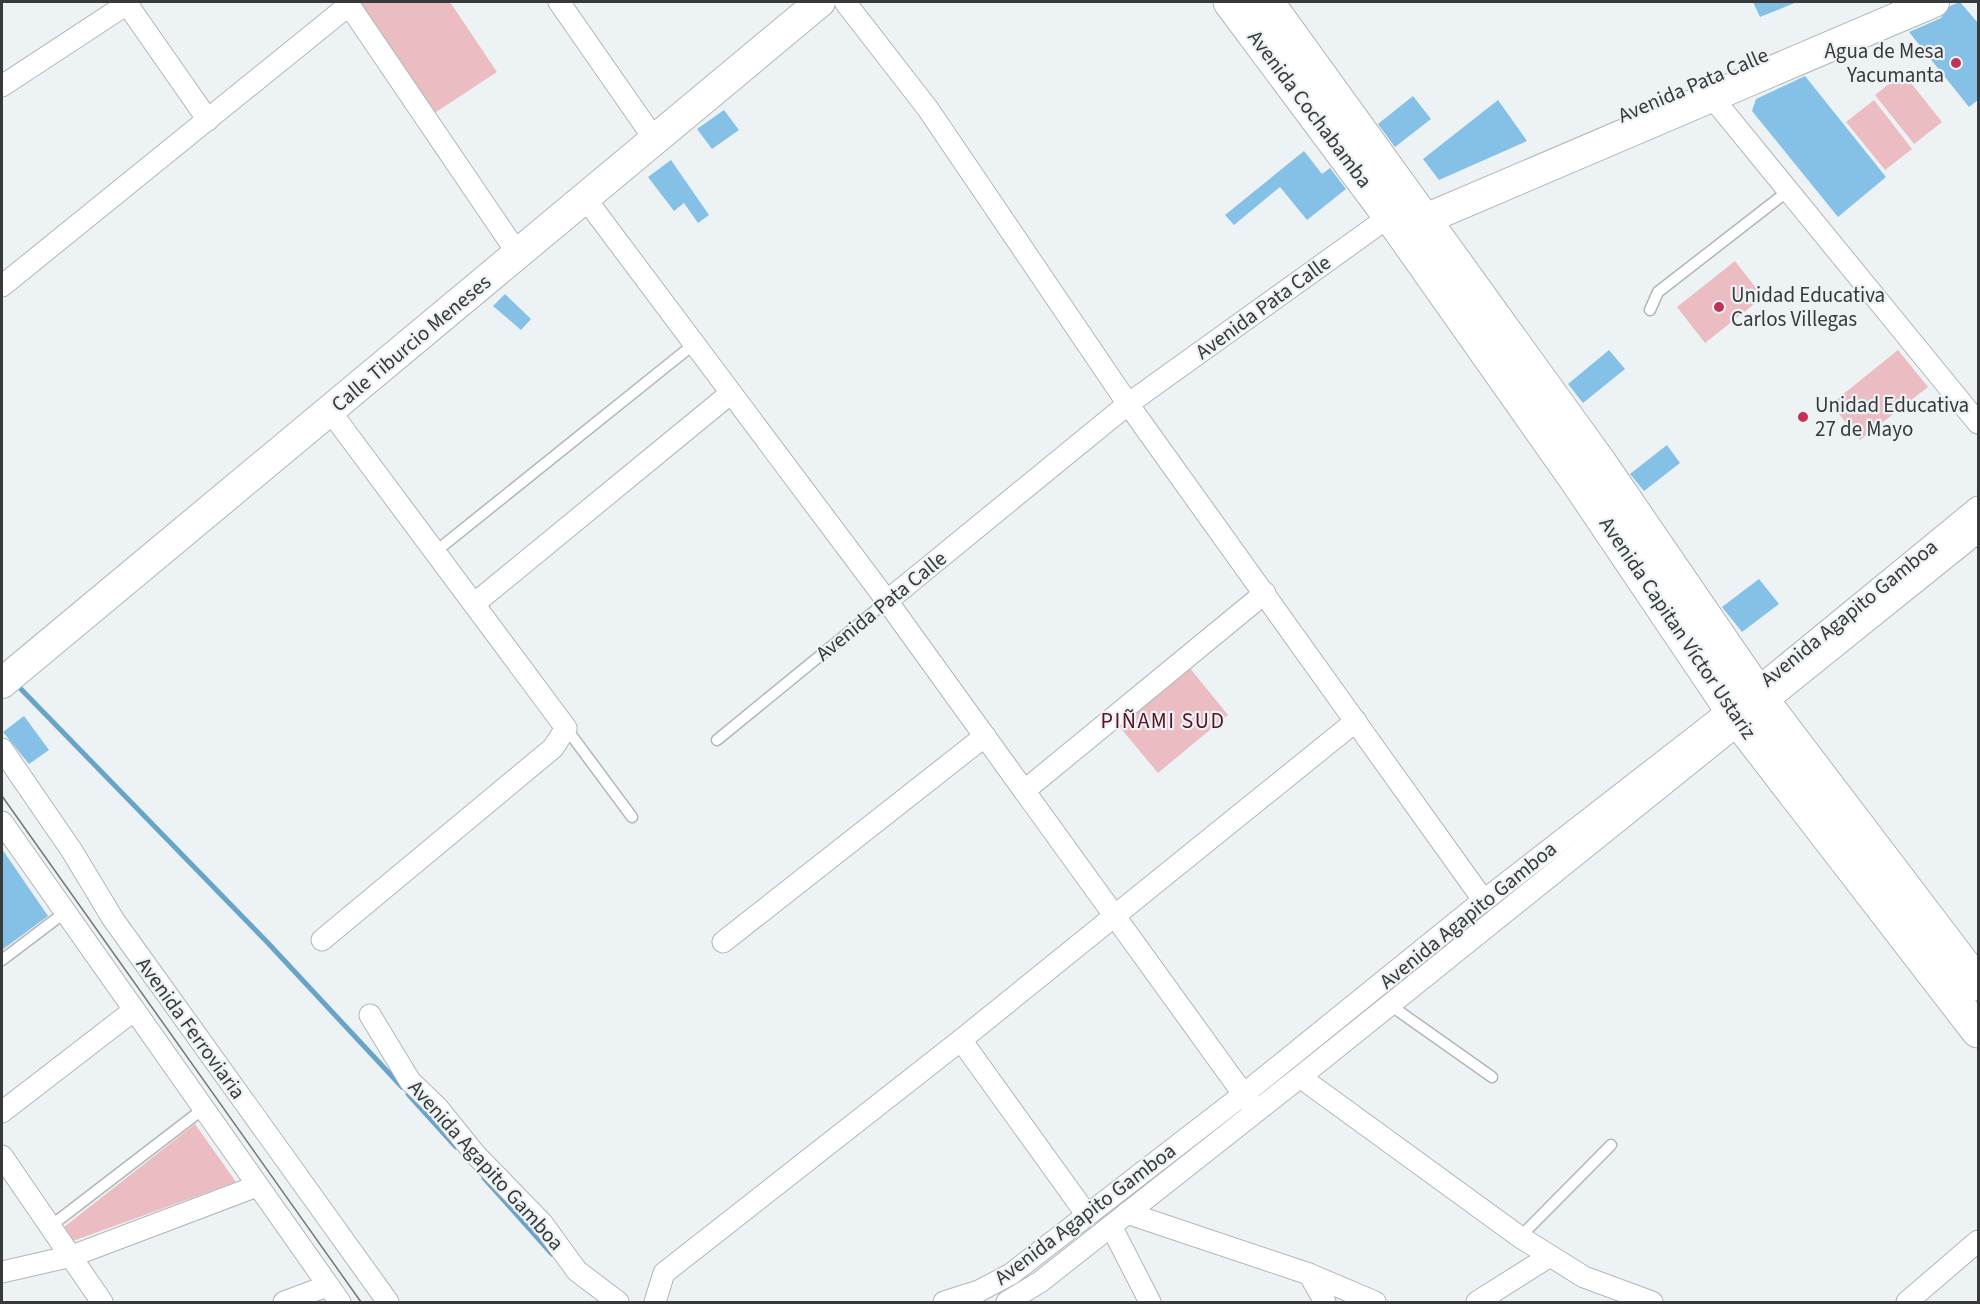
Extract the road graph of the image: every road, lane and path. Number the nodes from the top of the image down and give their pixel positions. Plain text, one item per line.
1 (127, 2) edge
2 (559, 2) edge
3 (820, 2) edge
4 (845, 2) edge
5 (1230, 2) edge
6 (1267, 2) edge
7 (1888, 2) edge
8 (1934, 2) edge
9 (348, 3) edge
10 (2, 86) edge
11 (1712, 96) junction
12 (207, 120) junction
13 (655, 140) junction
14 (1788, 190) junction
15 (585, 198) junction
16 (1407, 218) junction
17 (518, 254) junction
18 (2, 286) edge
19 (1650, 310) dead end
20 (694, 344) junction
21 (731, 393) junction
22 (1128, 404) junction
23 (330, 411) junction
24 (1978, 423) edge
25 (1978, 507) edge
26 (1978, 532) edge
27 (435, 552) junction
28 (1265, 593) junction
29 (887, 601) junction
30 (474, 604) junction
31 (2, 683) edge
32 (1748, 707) junction
33 (1356, 721) junction
34 (566, 728) junction
35 (985, 736) junction
36 (717, 740) dead end
37 (2, 749) edge
38 (1024, 791) junction
39 (632, 817) dead end
40 (2, 822) edge
41 (1484, 901) junction
42 (64, 913) junction
43 (1114, 915) junction
44 (322, 939) dead end
45 (723, 942) dead end
46 (2, 960) edge
47 (1978, 984) edge
48 (1390, 1005) junction
49 (133, 1011) junction
50 (370, 1015) dead end
51 (1978, 1031) edge
52 (962, 1040) junction
53 (1300, 1077) junction
54 (1492, 1077) dead end
55 (1250, 1102) junction
56 (203, 1109) junction
57 (2, 1112) edge
58 (1611, 1145) dead end
59 (2, 1156) edge
60 (257, 1186) junction
61 (1087, 1215) junction
62 (1119, 1220) junction
63 (52, 1225) junction
64 (1520, 1236) junction
65 (1978, 1241) edge
66 (72, 1256) junction
67 (1550, 1256) junction
68 (2, 1272) edge
69 (1309, 1274) junction
70 (334, 1294) edge
71 (102, 1302) edge
72 (284, 1302) edge
73 (388, 1302) edge
74 (618, 1302) edge
75 (655, 1302) edge
76 (944, 1302) edge
77 (1007, 1302) edge
78 (1150, 1302) edge
79 (1324, 1302) edge
80 (1375, 1302) edge
81 (1477, 1302) edge
82 (1652, 1302) edge
83 (1907, 1302) edge

1 - 10 street
1 - 12 street
2 - 13 street
3 - 13 street, Calle Tiburcio Meneses
4 - 22 street
5 - 16 main road, Avenida Cochabamba
6 - 16 main road, Avenida Cochabamba
7 - 16 street, Avenida Pata Calle
8 - 11 street, Avenida Pata Calle
9 - 12 street
9 - 17 street
11 - 14 street
11 - 16 street, Avenida Pata Calle
12 - 18 street
13 - 15 street, Calle Tiburcio Meneses
14 - 19 lane
14 - 24 street
15 - 17 street, Calle Tiburcio Meneses
15 - 20 street
16 - 22 street, Avenida Pata Calle
16 - 32 main road, Avenida Capitan Víctor Ustariz
17 - 23 street, Calle Tiburcio Meneses
20 - 21 street
20 - 27 lane
21 - 29 street
21 - 30 street
22 - 28 street
22 - 29 street, Avenida Pata Calle
23 - 27 street
23 - 31 street, Calle Tiburcio Meneses
25 - 32 street, Avenida Agapito Gamboa
26 - 32 street, Avenida Agapito Gamboa
27 - 30 street
28 - 33 street
28 - 38 street
29 - 35 street
29 - 36 lane, Avenida Pata Calle
30 - 34 street
32 - 41 street, Avenida Agapito Gamboa
32 - 47 main road, Avenida Capitan Víctor Ustariz
32 - 48 street, Avenida Agapito Gamboa
32 - 51 main road, Avenida Capitan Víctor Ustariz
33 - 41 street
33 - 43 street
34 - 39 lane
34 - 44 street
35 - 38 street
35 - 45 street
37 - 73 street, Avenida Ferroviaria
38 - 43 street
40 - 42 street, Avenida Ferroviaria
41 - 55 street, Avenida Agapito Gamboa
42 - 46 lane
42 - 49 street, Avenida Ferroviaria
43 - 52 street
43 - 55 street
48 - 53 street, Avenida Agapito Gamboa
48 - 54 lane
49 - 56 street, Avenida Ferroviaria
49 - 57 street
50 - 74 street, Avenida Agapito Gamboa
52 - 61 street
52 - 75 street
53 - 55 street, Avenida Agapito Gamboa
53 - 64 street
55 - 61 street, Avenida Agapito Gamboa
55 - 62 street, Avenida Agapito Gamboa
56 - 60 street, Avenida Ferroviaria
56 - 63 lane
58 - 64 lane
59 - 63 street
60 - 66 street
60 - 70 street, Avenida Ferroviaria
61 - 76 street, Avenida Agapito Gamboa
62 - 69 street
62 - 77 street, Avenida Agapito Gamboa
62 - 78 street
63 - 66 street
64 - 67 street
65 - 83 street
66 - 68 street
66 - 71 street
67 - 81 street
67 - 82 street
69 - 79 street
69 - 80 street
70 - 72 street

